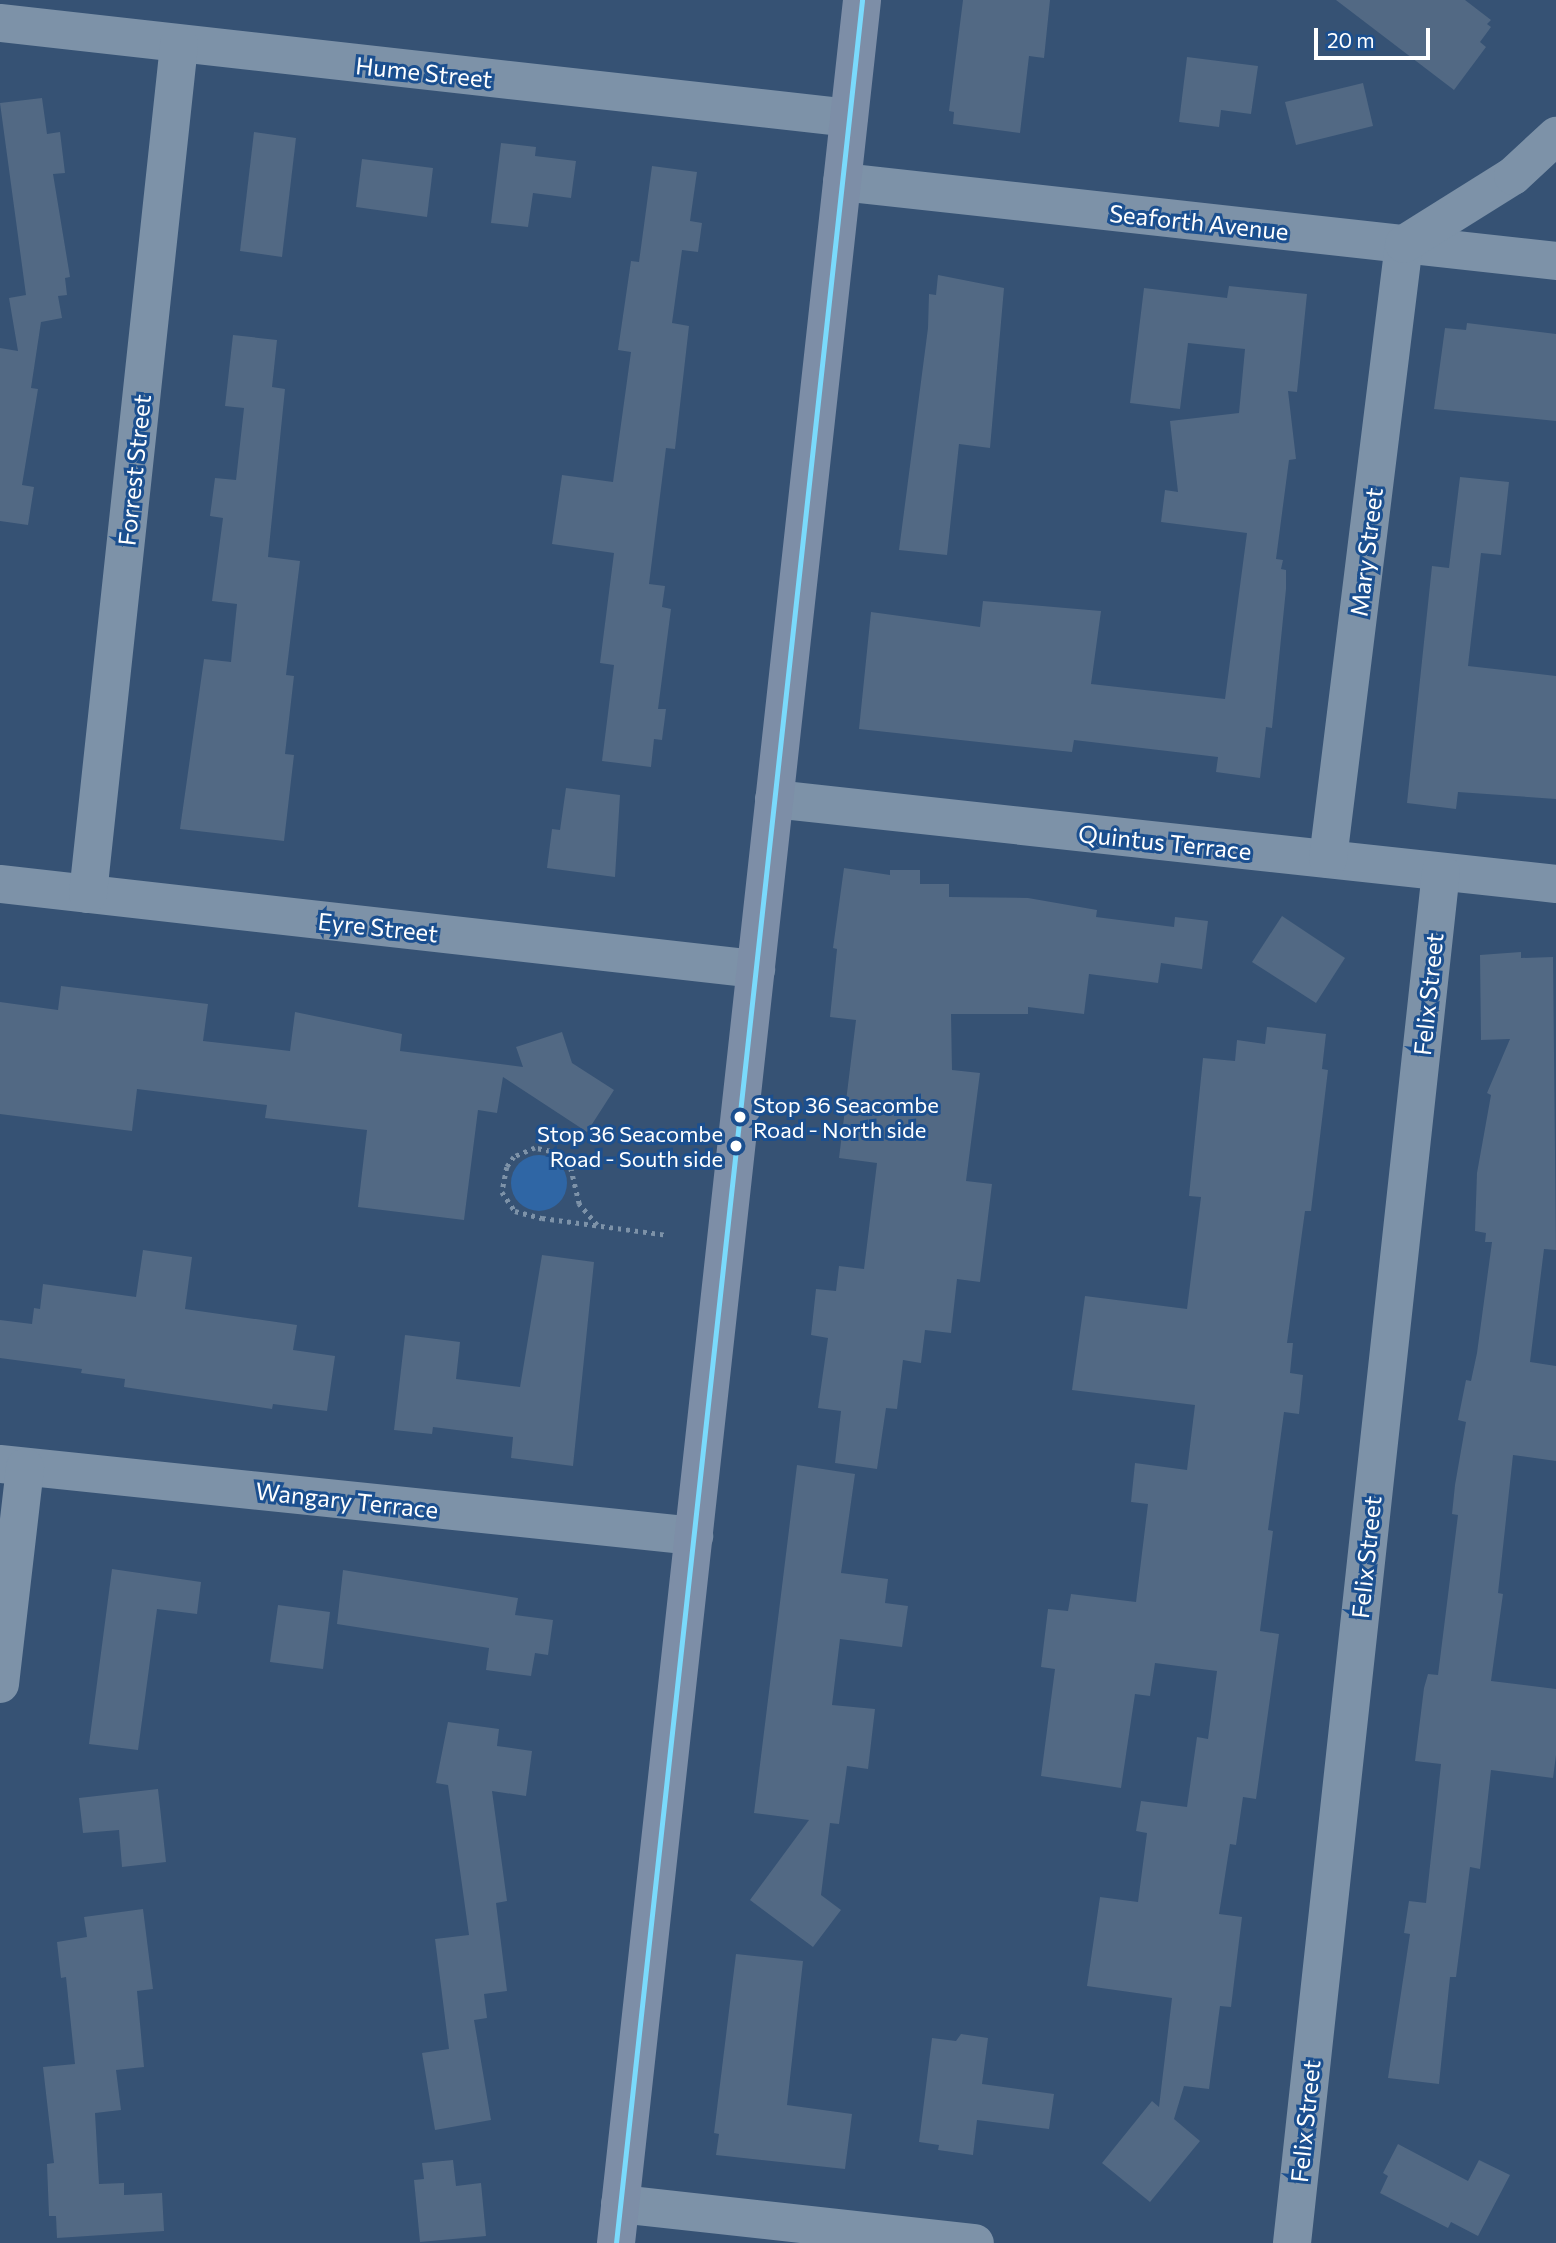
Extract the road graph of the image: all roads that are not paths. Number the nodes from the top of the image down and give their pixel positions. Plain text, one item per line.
1 (862, 0) edge
2 (0, 23) edge
3 (179, 45) junction
4 (849, 118) junction
5 (1556, 136) edge
6 (842, 182) junction
7 (1404, 244) junction
8 (1556, 261) edge
9 (774, 799) junction
10 (1328, 859) junction
11 (1441, 872) junction
12 (0, 884) edge
13 (1556, 884) edge
14 (88, 894) junction
15 (756, 969) junction
16 (13, 1465) edge
17 (694, 1535) junction
18 (0, 1684) edge
19 (620, 2204) junction
20 (615, 2243) edge
21 (975, 2243) edge
22 (1292, 2243) edge

1 - 4 main road
2 - 3 street, Hume Street
3 - 4 street, Hume Street
3 - 14 street, Forrest Street
4 - 6 main road
5 - 7 street
6 - 7 street, Seaforth Avenue
6 - 9 main road
7 - 8 street, Seaforth Avenue
7 - 10 street, Mary Street
9 - 10 street, Quintus Terrace
9 - 15 main road
10 - 11 street, Quintus Terrace
11 - 13 street, Quintus Terrace
11 - 22 street, Felix Street
12 - 14 street, Eyre Street
14 - 15 street, Eyre Street
15 - 17 main road
16 - 17 street, Wangary Terrace
16 - 18 street
17 - 19 main road
19 - 20 main road
19 - 21 street

